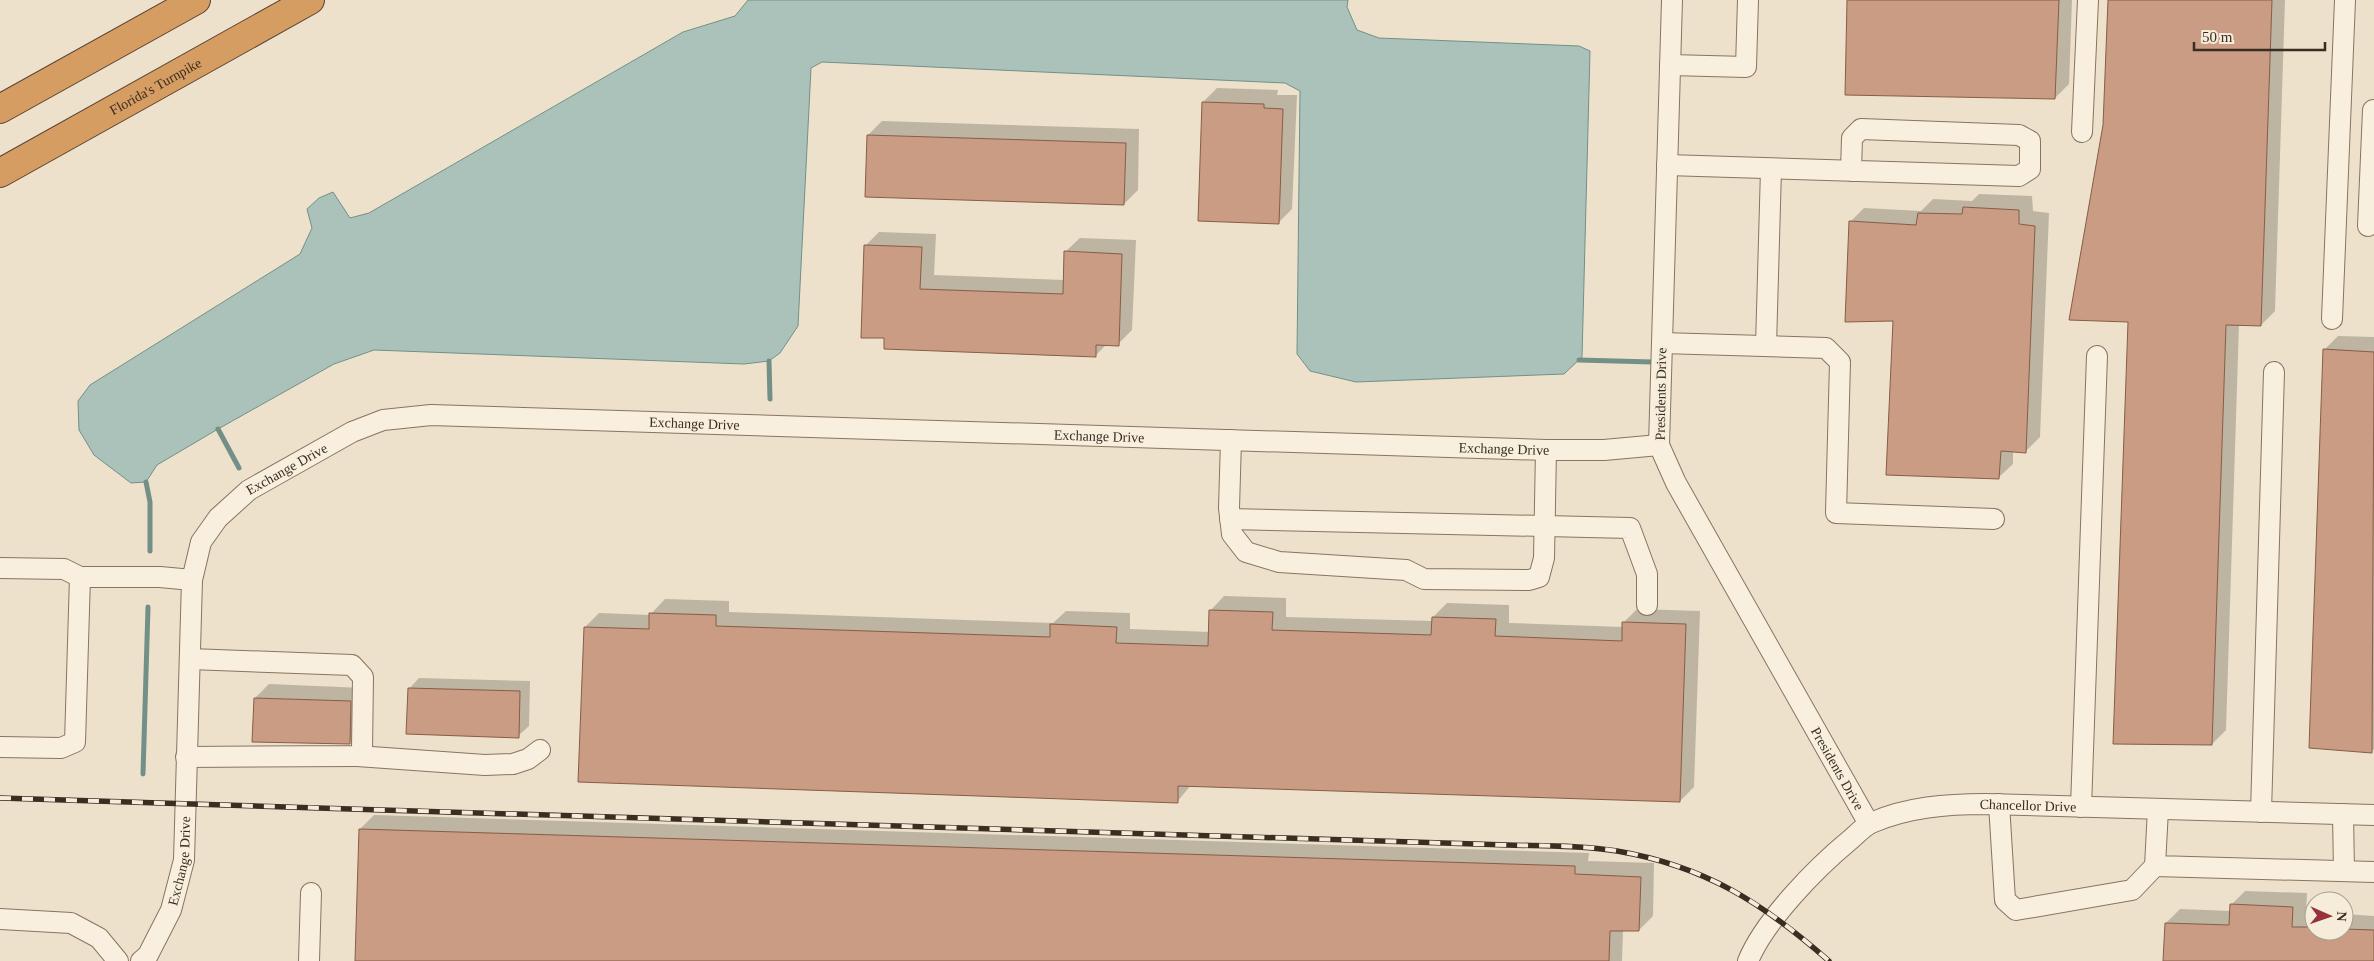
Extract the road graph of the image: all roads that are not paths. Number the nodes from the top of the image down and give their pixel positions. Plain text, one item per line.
1 (196, 0) edge
2 (310, 0) edge
3 (1672, 0) edge
4 (1748, 0) edge
5 (2088, 0) edge
6 (2345, 0) edge
7 (1670, 65) junction
8 (2341, 108) junction
9 (0, 109) edge
10 (2373, 110) edge
11 (2082, 132) dead end
12 (1667, 165) junction
13 (1771, 168) junction
14 (1851, 171) junction
15 (0, 173) edge
16 (2368, 226) dead end
17 (2332, 319) dead end
18 (1662, 343) junction
19 (1766, 346) junction
20 (2097, 356) dead end
21 (2274, 372) dead end
22 (1231, 440) junction
23 (1659, 445) junction
24 (1546, 450) junction
25 (1230, 518) junction
26 (1994, 519) dead end
27 (1544, 525) junction
28 (0, 568) edge
29 (80, 577) junction
30 (192, 580) junction
31 (1647, 605) dead end
32 (190, 660) junction
33 (0, 746) edge
34 (540, 750) dead end
35 (357, 756) junction
36 (186, 757) junction
37 (1999, 804) junction
38 (2081, 807) junction
39 (2158, 809) junction
40 (2261, 812) junction
41 (2344, 814) junction
42 (2374, 815) edge
43 (1869, 824) junction
44 (2155, 866) junction
45 (2344, 872) junction
46 (2374, 872) edge
47 (311, 893) dead end
48 (0, 919) edge
49 (148, 959) edge
50 (118, 961) edge
51 (309, 961) edge
52 (1748, 961) edge

1 - 9 highway
2 - 15 highway, Florida's Turnpike
3 - 7 street, Presidents Drive
4 - 7 street
5 - 11 street
6 - 8 street
7 - 12 street, Presidents Drive
8 - 10 street
8 - 17 street
10 - 16 street
12 - 13 street
12 - 18 street, Presidents Drive
13 - 14 street
13 - 19 street
14 - 14 street
18 - 19 street
18 - 23 street, Presidents Drive
19 - 26 street
20 - 38 street
21 - 40 street
22 - 24 street, Exchange Drive
22 - 25 street
22 - 30 street, Exchange Drive
23 - 24 street, Exchange Drive
23 - 43 street, Presidents Drive
24 - 27 street
25 - 27 street
25 - 27 street
27 - 31 street
28 - 29 street
29 - 30 street
29 - 33 street
30 - 32 street, Exchange Drive
32 - 35 street
32 - 36 street, Exchange Drive
34 - 35 street
35 - 36 street
36 - 49 street, Exchange Drive
37 - 38 street, Chancellor Drive
37 - 43 street, Chancellor Drive
37 - 44 street
38 - 39 street, Chancellor Drive
39 - 40 street, Chancellor Drive
39 - 44 street
40 - 41 street, Chancellor Drive
41 - 42 street, Chancellor Drive
41 - 45 street
43 - 52 street, Chancellor Drive
44 - 45 street
45 - 46 street
47 - 51 street
48 - 50 street

